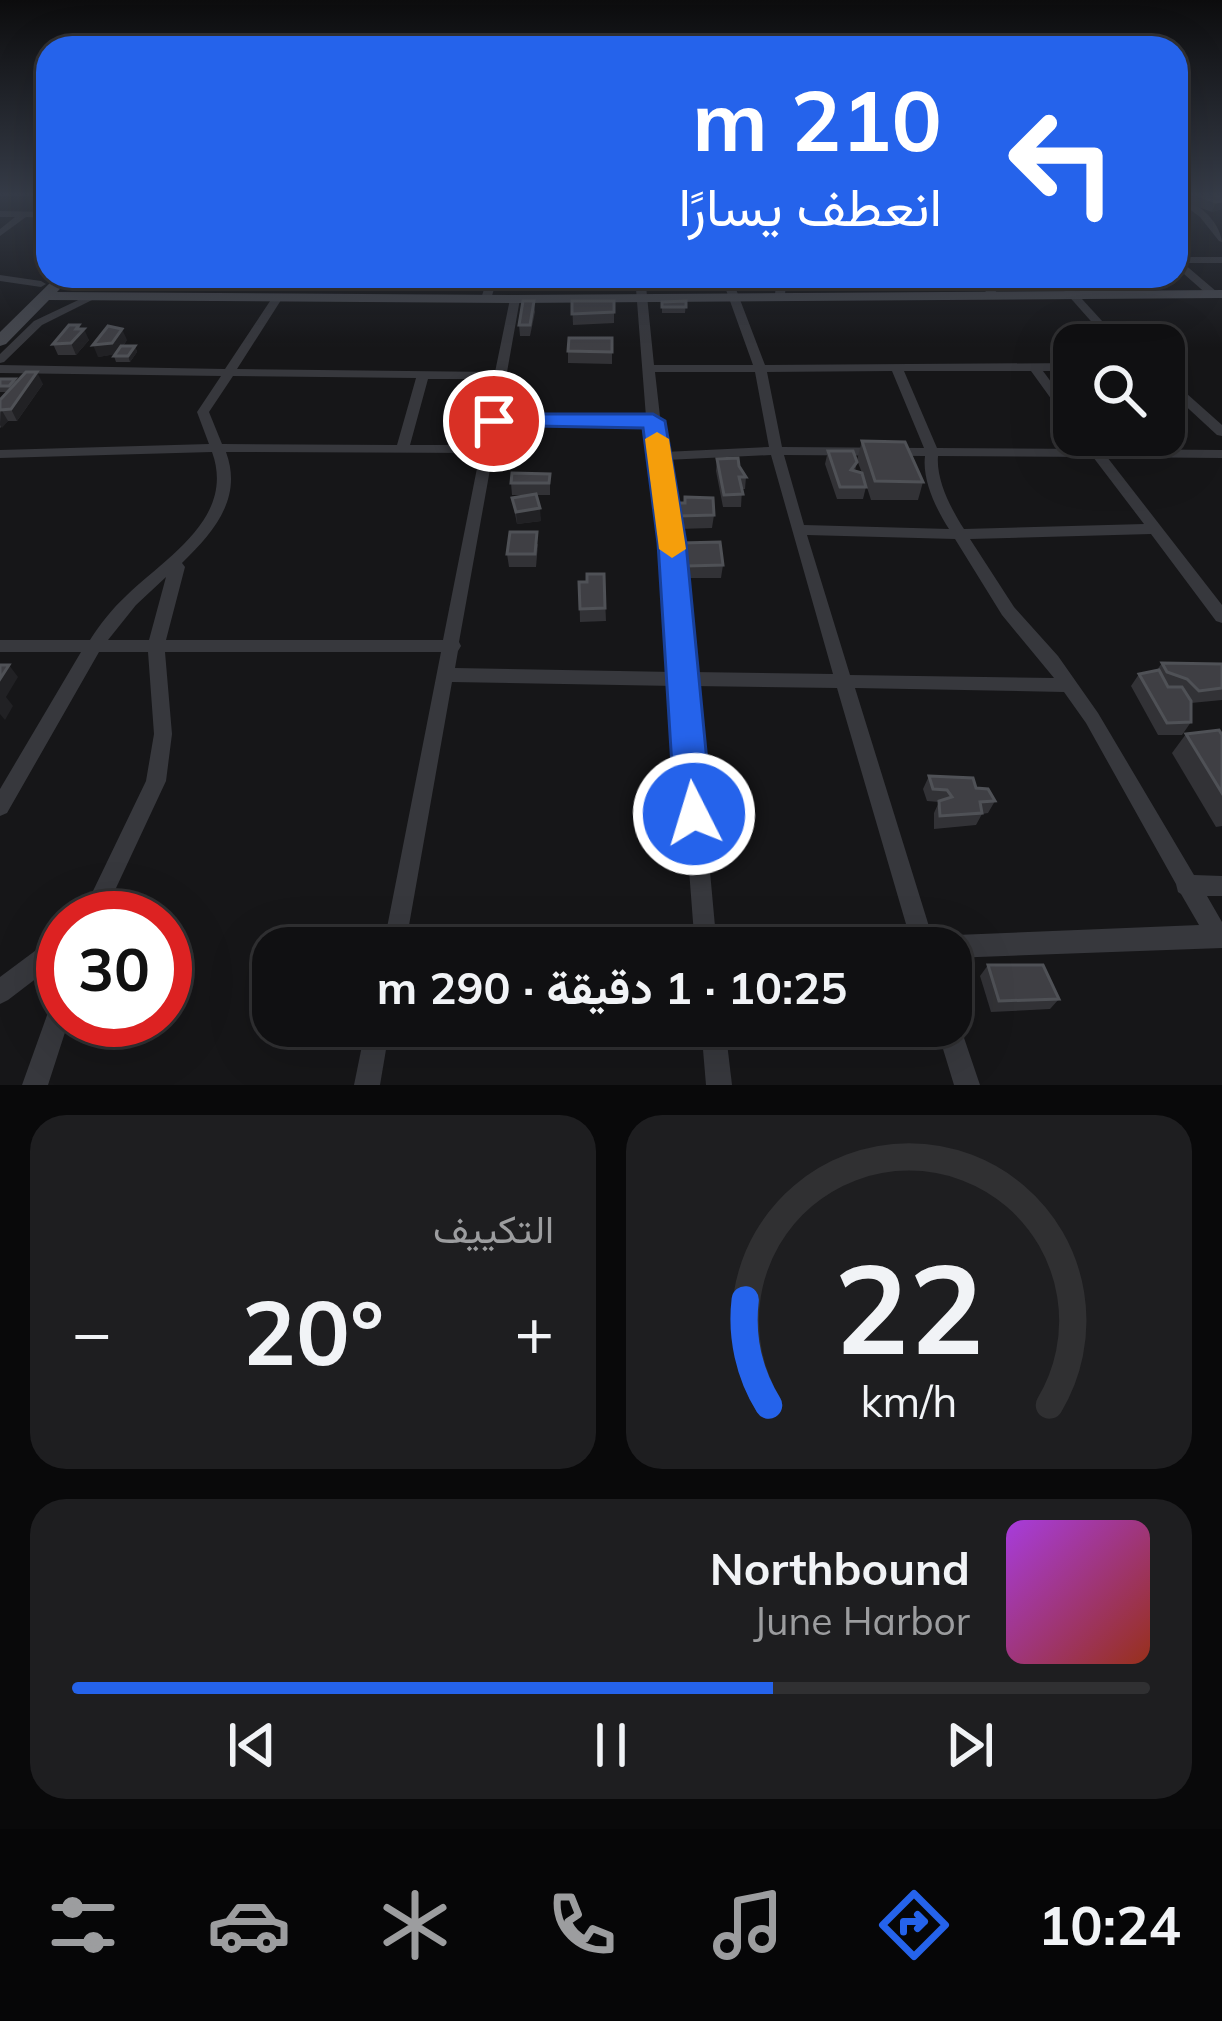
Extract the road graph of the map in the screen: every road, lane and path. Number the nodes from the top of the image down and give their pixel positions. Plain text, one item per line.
1 (1222, 260) edge
2 (1188, 261) edge
3 (1188, 271) edge
4 (3, 280) edge
5 (36, 284) edge
6 (43, 288) edge
7 (44, 288) edge
8 (59, 288) edge
9 (489, 288) edge
10 (641, 288) edge
11 (704, 288) edge
12 (729, 288) edge
13 (745, 288) edge
14 (781, 288) edge
15 (988, 288) edge
16 (1067, 288) edge
17 (780, 294) junction
18 (994, 295) junction
19 (1074, 295) junction
20 (1217, 295) edge
21 (94, 296) junction
22 (641, 296) junction
23 (278, 297) junction
24 (486, 299) junction
25 (515, 299) junction
26 (1100, 324) edge
27 (0, 327) edge
28 (2, 352) edge
29 (896, 367) junction
30 (760, 368) junction
31 (1035, 368) junction
32 (1053, 368) edge
33 (0, 369) edge
34 (650, 369) junction
35 (227, 372) junction
36 (423, 375) junction
37 (502, 376) junction
38 (1053, 393) edge
39 (1185, 399) edge
40 (494, 421) junction
41 (653, 421) junction
42 (1222, 432) edge
43 (218, 448) junction
44 (402, 449) junction
45 (488, 449) junction
46 (776, 451) junction
47 (1053, 451) edge
48 (932, 452) junction
49 (1185, 453) edge
50 (0, 454) edge
51 (1222, 454) edge
52 (661, 456) junction
53 (1098, 456) edge
54 (1157, 529) junction
55 (798, 530) junction
56 (958, 533) junction
57 (180, 559) junction
58 (1222, 617) edge
59 (156, 644) junction
60 (0, 646) edge
61 (98, 646) junction
62 (453, 646) junction
63 (448, 675) junction
64 (681, 680) junction
65 (841, 684) junction
66 (1070, 685) junction
67 (0, 807) edge
68 (1186, 885) junction
69 (1222, 886) edge
70 (104, 891) edge
71 (398, 927) edge
72 (704, 927) edge
73 (1220, 939) edge
74 (36, 965) edge
75 (0, 992) edge
76 (48, 1047) edge
77 (374, 1047) edge
78 (715, 1047) edge
79 (955, 1047) edge
80 (35, 1085) edge
81 (367, 1085) edge
82 (719, 1085) edge
83 (967, 1085) edge

1 - 2 street
3 - 20 street
4 - 5 street
6 - 27 street
7 - 28 street
8 - 21 street
9 - 24 street
10 - 22 street
11 - 22 street
12 - 30 street
13 - 17 street
14 - 17 street
15 - 18 street
16 - 19 street
17 - 18 street
18 - 19 street
19 - 20 street
19 - 26 street
21 - 23 street
21 - 28 street
22 - 25 street
22 - 34 street
23 - 24 street
23 - 35 street
24 - 25 street
25 - 37 street
29 - 30 street
29 - 31 street
29 - 48 street
30 - 34 street
30 - 46 street
31 - 32 street
31 - 38 street
33 - 35 street
34 - 41 street
35 - 36 street
35 - 43 street
36 - 37 street
36 - 44 street
37 - 40 street
39 - 42 street
40 - 41 street
40 - 45 street
41 - 52 street
43 - 44 street
43 - 50 street
43 - 57 street
44 - 45 street
45 - 62 street
46 - 48 street
46 - 52 street
46 - 55 street
47 - 48 street
48 - 56 street
49 - 51 street
52 - 64 street
53 - 54 street
54 - 56 street
54 - 58 street
55 - 56 street
55 - 65 street
56 - 66 street
57 - 59 street
57 - 61 street
59 - 61 street
59 - 62 street
59 - 70 street
60 - 61 street
61 - 67 street
62 - 63 street
63 - 64 street
63 - 71 street
64 - 65 street
64 - 72 street
65 - 66 street
65 - 73 street
66 - 68 street
68 - 69 street
68 - 73 street
74 - 75 street
76 - 80 street
77 - 81 street
78 - 82 street
79 - 83 street

